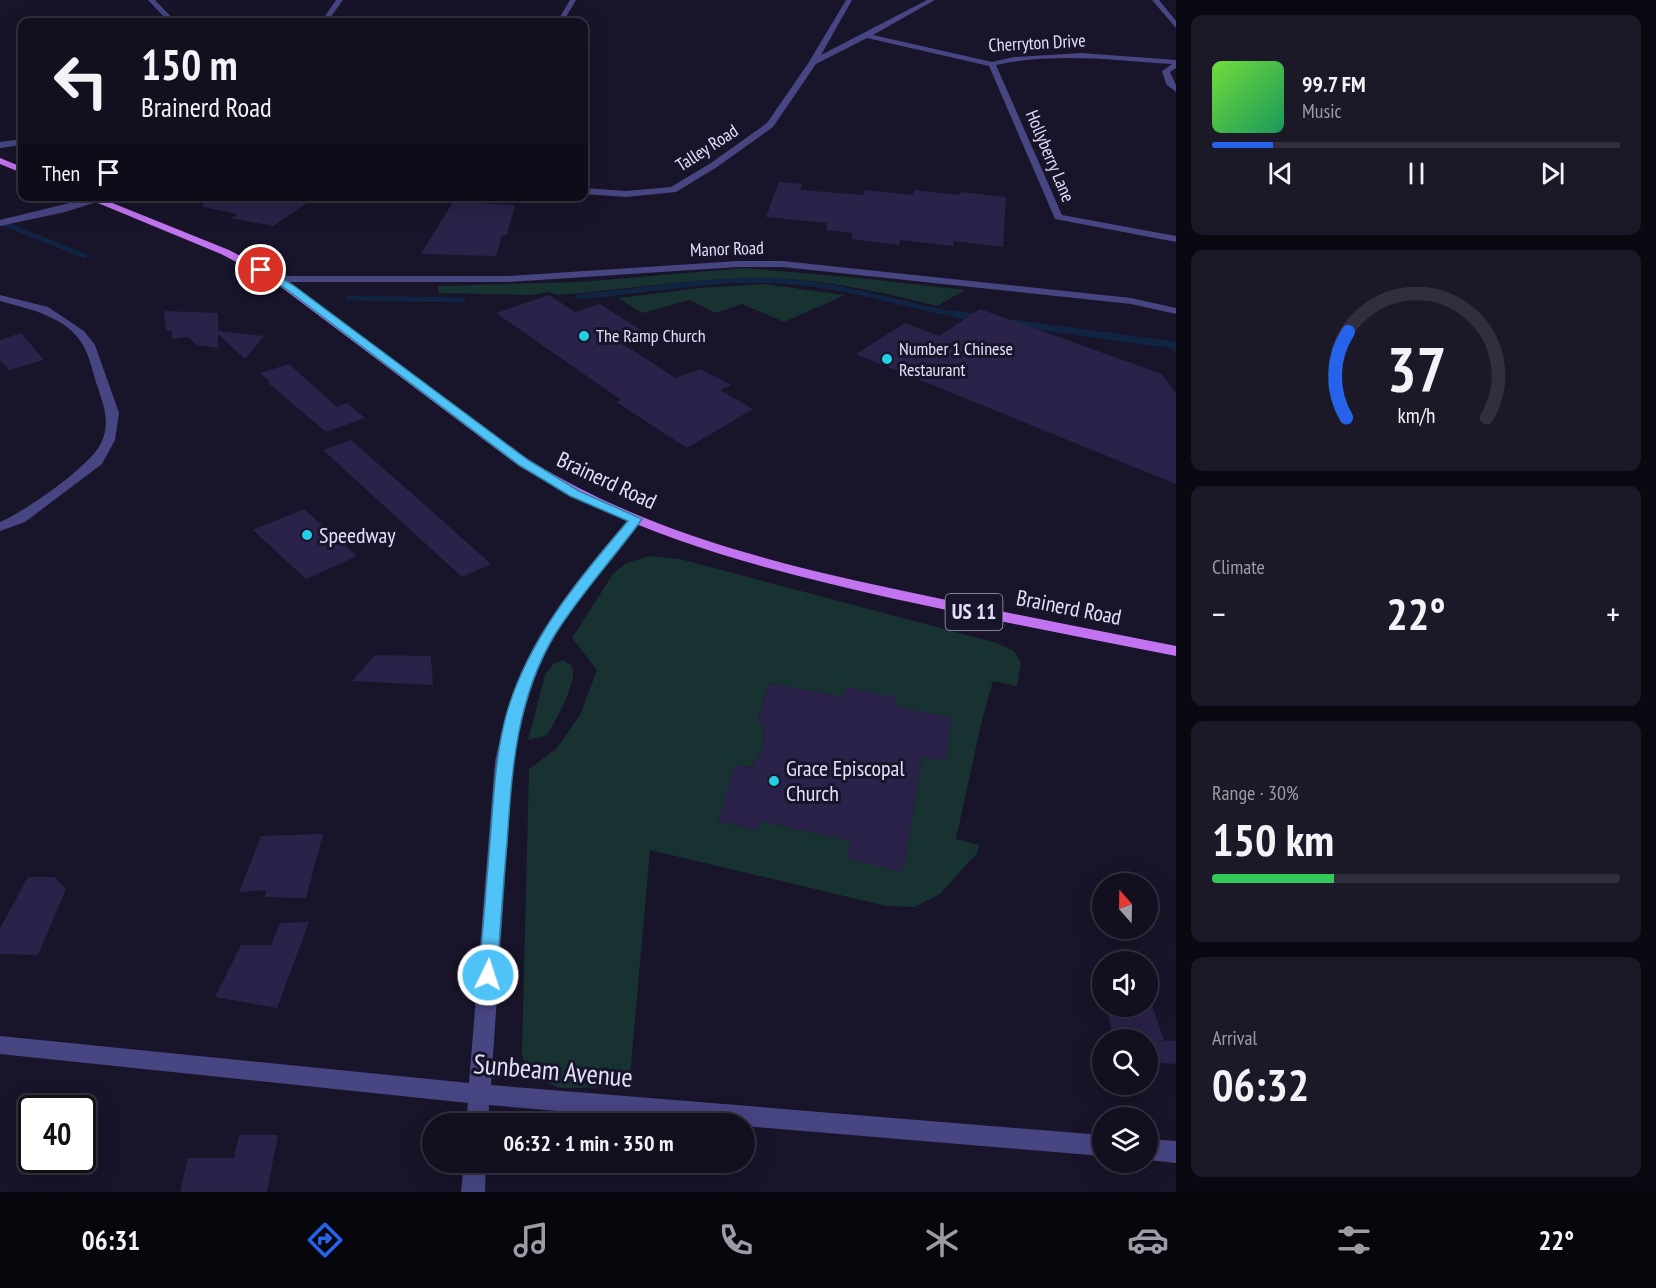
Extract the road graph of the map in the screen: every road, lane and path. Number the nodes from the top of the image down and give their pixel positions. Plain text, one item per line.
1 (151, 0) edge
2 (340, 0) edge
3 (573, 0) edge
4 (849, 0) edge
5 (932, 0) edge
6 (1155, 0) edge
7 (169, 18) edge
8 (327, 18) edge
9 (562, 18) edge
10 (1176, 26) edge
11 (866, 36) junction
12 (813, 62) junction
13 (992, 63) junction
14 (1176, 64) edge
15 (1176, 90) edge
16 (18, 143) edge
17 (0, 145) edge
18 (18, 147) edge
19 (0, 161) edge
20 (18, 168) edge
21 (588, 191) edge
22 (80, 201) edge
23 (98, 201) edge
24 (0, 223) edge
25 (1176, 239) edge
26 (277, 279) junction
27 (0, 298) edge
28 (1176, 311) edge
29 (636, 519) junction
30 (0, 527) edge
31 (1176, 651) edge
32 (0, 1045) edge
33 (479, 1094) junction
34 (478, 1113) edge
35 (1092, 1145) edge
36 (1158, 1151) edge
37 (1176, 1152) edge
38 (474, 1173) edge
39 (473, 1192) edge

1 - 7 street
2 - 8 street
3 - 9 street
4 - 12 street, Talley Road
5 - 11 street, Talley Road
6 - 10 street
11 - 12 street, Talley Road
11 - 13 street, Cherryton Drive
12 - 21 street, Talley Road
13 - 14 street, Cherryton Drive
13 - 25 street, Hollyberry Lane
14 - 15 street
16 - 17 street
17 - 18 street
19 - 20 main road
22 - 24 street
23 - 26 main road, Brainerd Road / US 11
26 - 28 street, Manor Road
26 - 29 main road, Brainerd Road / US 11
27 - 30 street
29 - 31 main road, Brainerd Road / US 11
29 - 33 street
32 - 33 street, Sunbeam Avenue
33 - 34 street
33 - 35 street, Sunbeam Avenue
36 - 37 street
38 - 39 street

